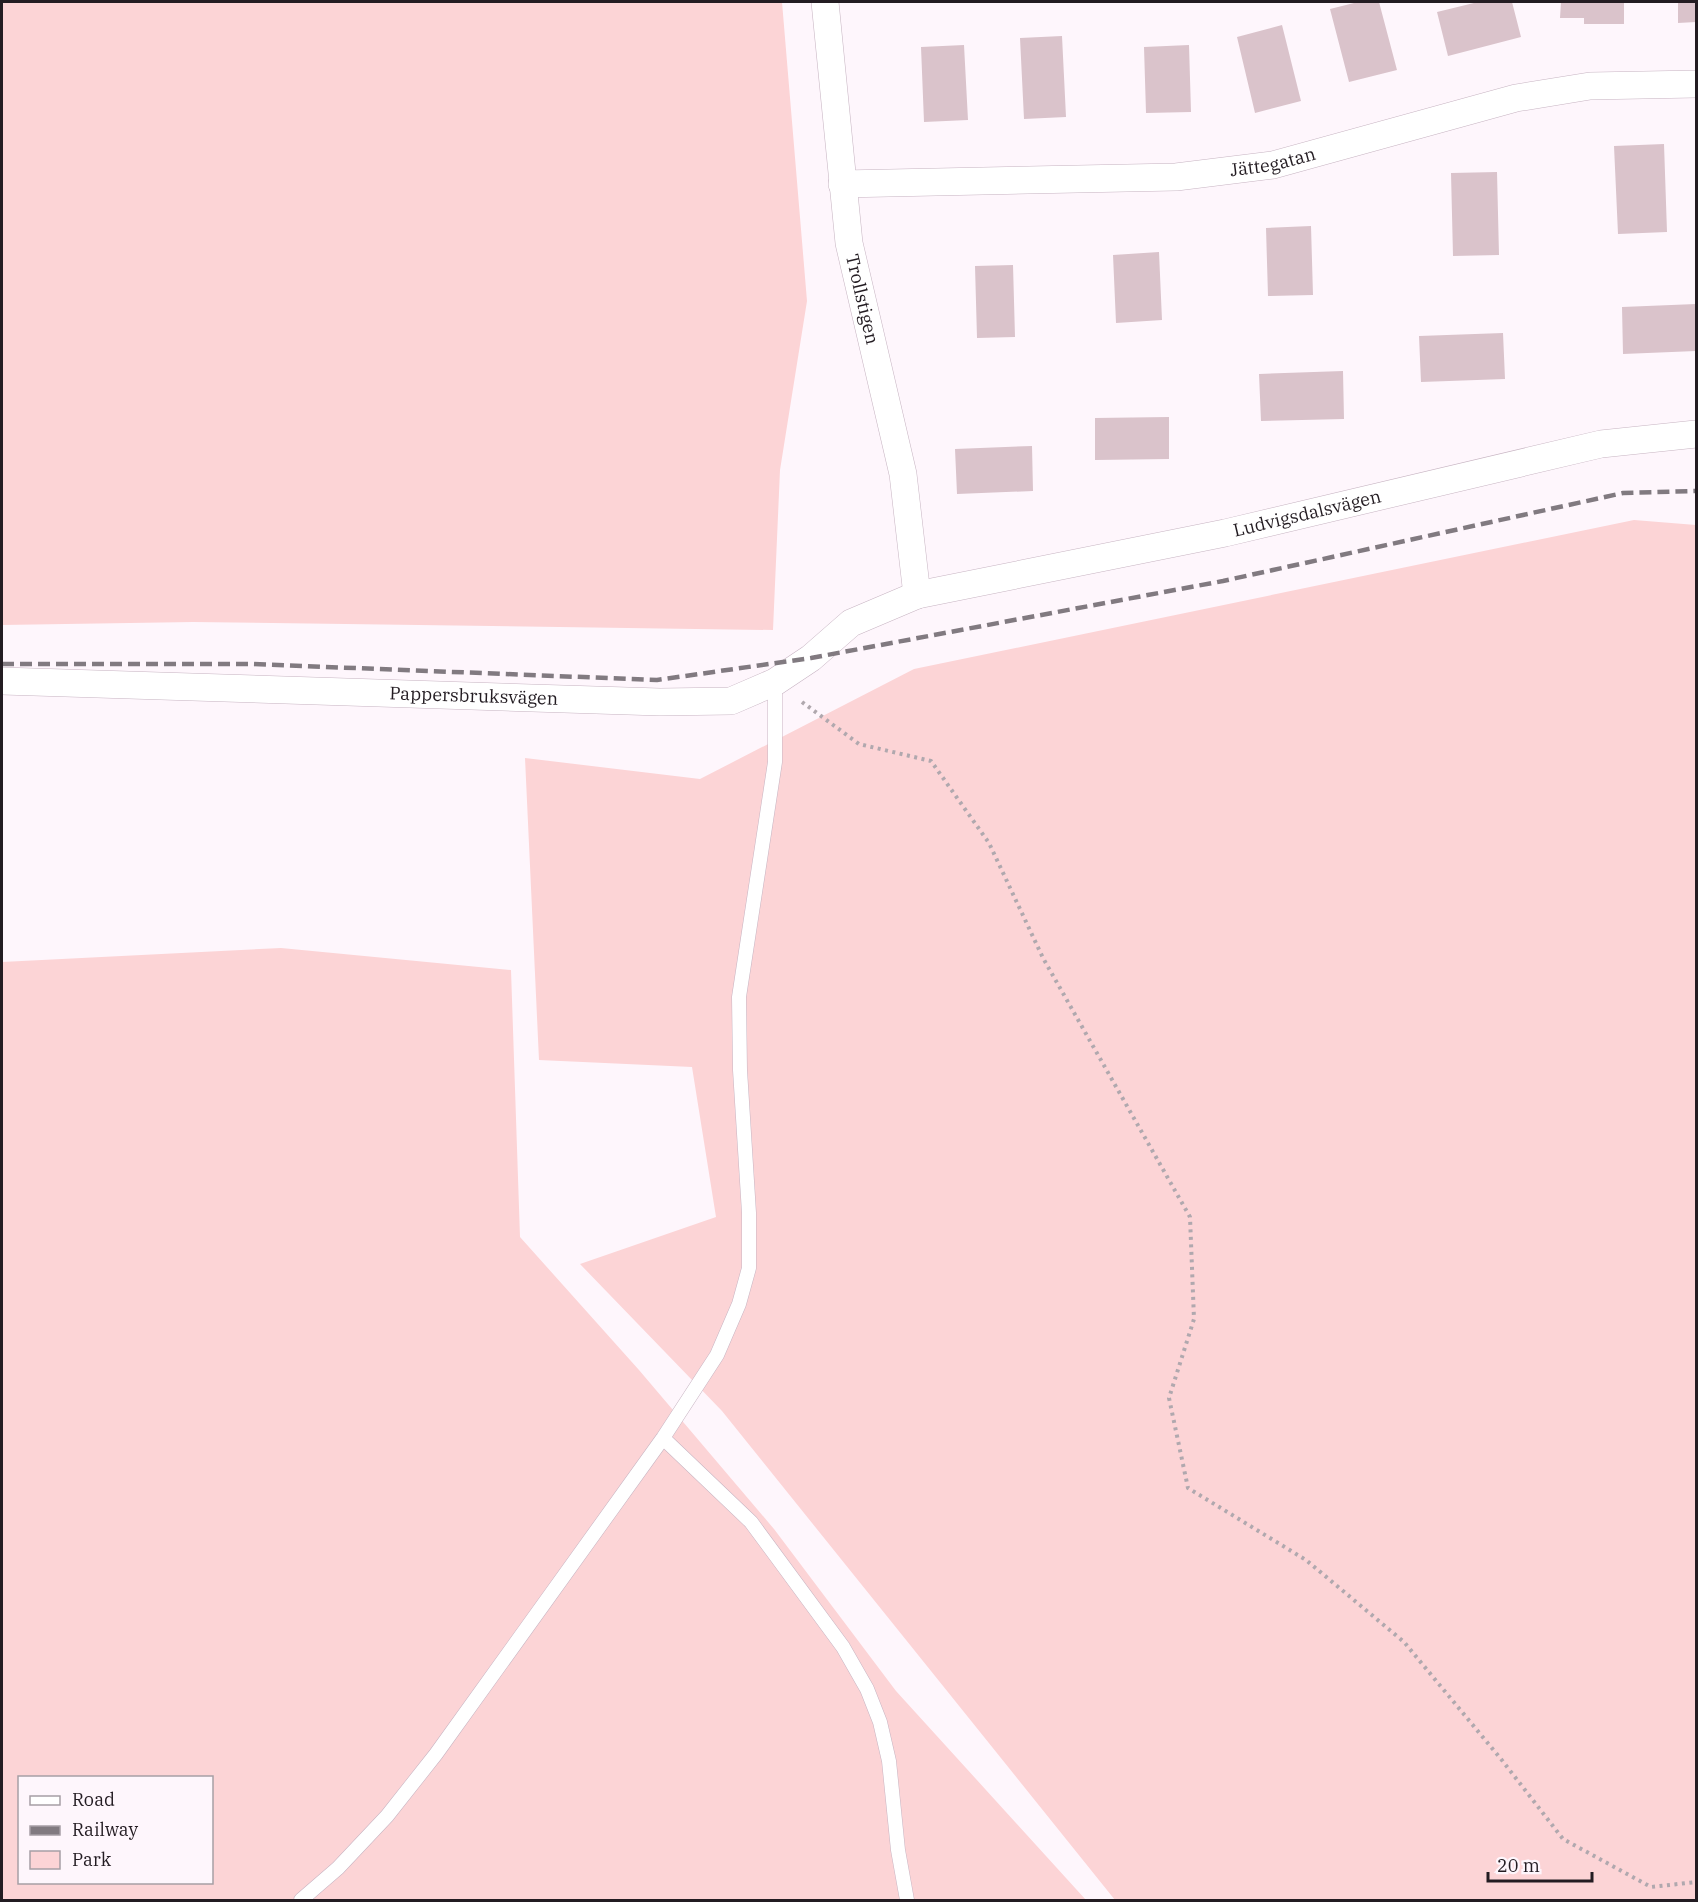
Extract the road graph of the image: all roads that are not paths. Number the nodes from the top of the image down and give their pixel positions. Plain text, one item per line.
1 (825, 2) edge
2 (1696, 84) edge
3 (842, 184) junction
4 (1696, 434) edge
5 (917, 595) junction
6 (2, 681) edge
7 (775, 682) junction
8 (663, 1438) junction
9 (301, 1900) edge
10 (907, 1900) edge

1 - 3 street, Trollstigen
2 - 3 street, Jättegatan
3 - 5 street, Trollstigen
4 - 5 street, Ludvigsdalsvägen
5 - 7 street, Pappersbruksvägen
6 - 7 street, Pappersbruksvägen
7 - 8 lane
8 - 9 lane
8 - 10 lane

